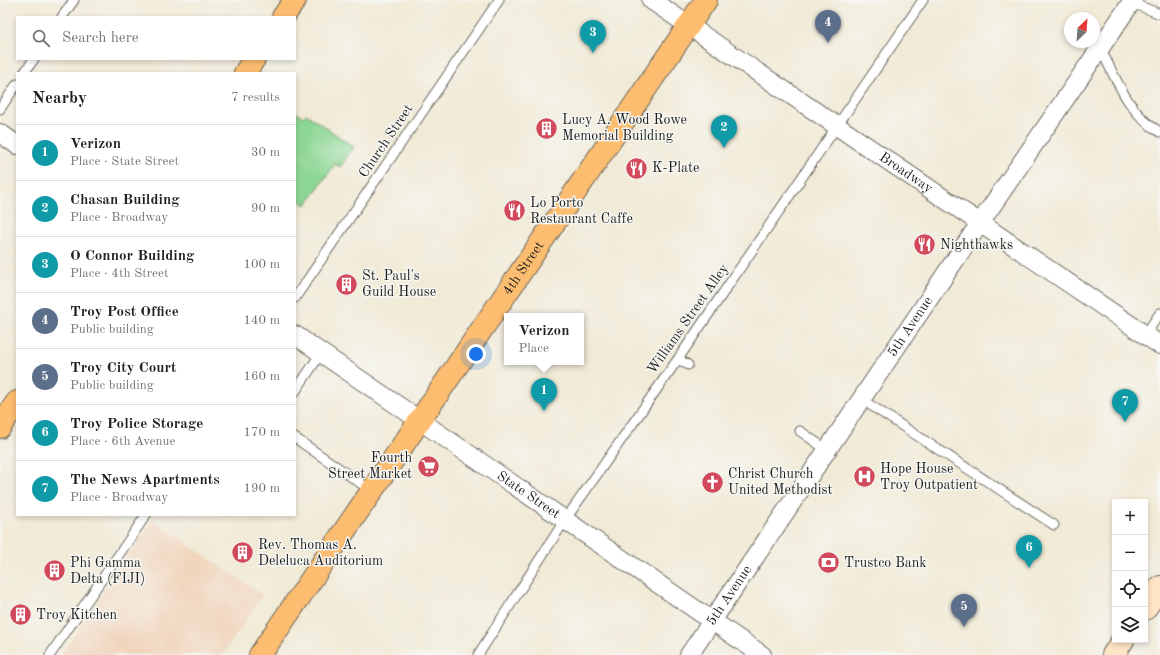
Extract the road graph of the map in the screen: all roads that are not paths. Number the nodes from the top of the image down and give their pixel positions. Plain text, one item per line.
1 (74, 0) edge
2 (295, 0) edge
3 (499, 0) edge
4 (652, 0) edge
5 (706, 0) edge
6 (923, 0) edge
7 (1132, 1) edge
8 (1160, 14) edge
9 (63, 16) edge
10 (284, 16) edge
11 (689, 26) junction
12 (1100, 48) junction
13 (33, 60) edge
14 (253, 60) edge
15 (25, 72) edge
16 (246, 72) edge
17 (16, 85) edge
18 (0, 109) edge
19 (838, 126) junction
20 (1160, 132) edge
21 (0, 133) edge
22 (16, 143) edge
23 (980, 223) junction
24 (296, 297) edge
25 (1160, 313) edge
26 (296, 336) edge
27 (1153, 340) edge
28 (321, 353) junction
29 (678, 358) junction
30 (688, 365) dead end
31 (296, 390) edge
32 (861, 399) junction
33 (16, 403) edge
34 (420, 421) junction
35 (0, 427) edge
36 (800, 431) dead end
37 (296, 439) edge
38 (827, 450) junction
39 (372, 491) junction
40 (145, 516) edge
41 (565, 520) junction
42 (1054, 525) dead end
43 (1160, 587) edge
44 (1146, 607) edge
45 (712, 621) junction
46 (50, 655) edge
47 (260, 655) edge
48 (478, 655) edge
49 (689, 655) edge
50 (762, 655) edge

1 - 9 lane
2 - 10 main road
3 - 24 lane, Church Street
4 - 11 street, Broadway
5 - 11 main road, 4th Street
6 - 19 lane, Williams Street Alley
7 - 8 lane
7 - 12 street, 5th Avenue
11 - 19 street, Broadway
11 - 34 main road, 4th Street
12 - 20 lane
12 - 23 street, 5th Avenue
13 - 15 lane
14 - 16 main road
17 - 18 lane
19 - 23 street, Broadway
19 - 29 lane, Williams Street Alley
21 - 22 street
23 - 27 street, Broadway
23 - 32 street, 5th Avenue
25 - 27 lane
26 - 28 street, State Street
28 - 31 lane
28 - 34 street, State Street
29 - 30 lane
29 - 41 lane, Williams Street Alley
32 - 38 street, 5th Avenue
32 - 42 lane
33 - 35 main road
34 - 39 main road, 4th Street
34 - 41 street, State Street
36 - 38 lane
37 - 39 lane
38 - 45 street, 5th Avenue
39 - 47 main road, 4th Street
40 - 46 lane
41 - 45 street, State Street
41 - 48 lane, Williams Street Alley
43 - 44 main road
45 - 49 street, 5th Avenue
45 - 50 street, State Street

